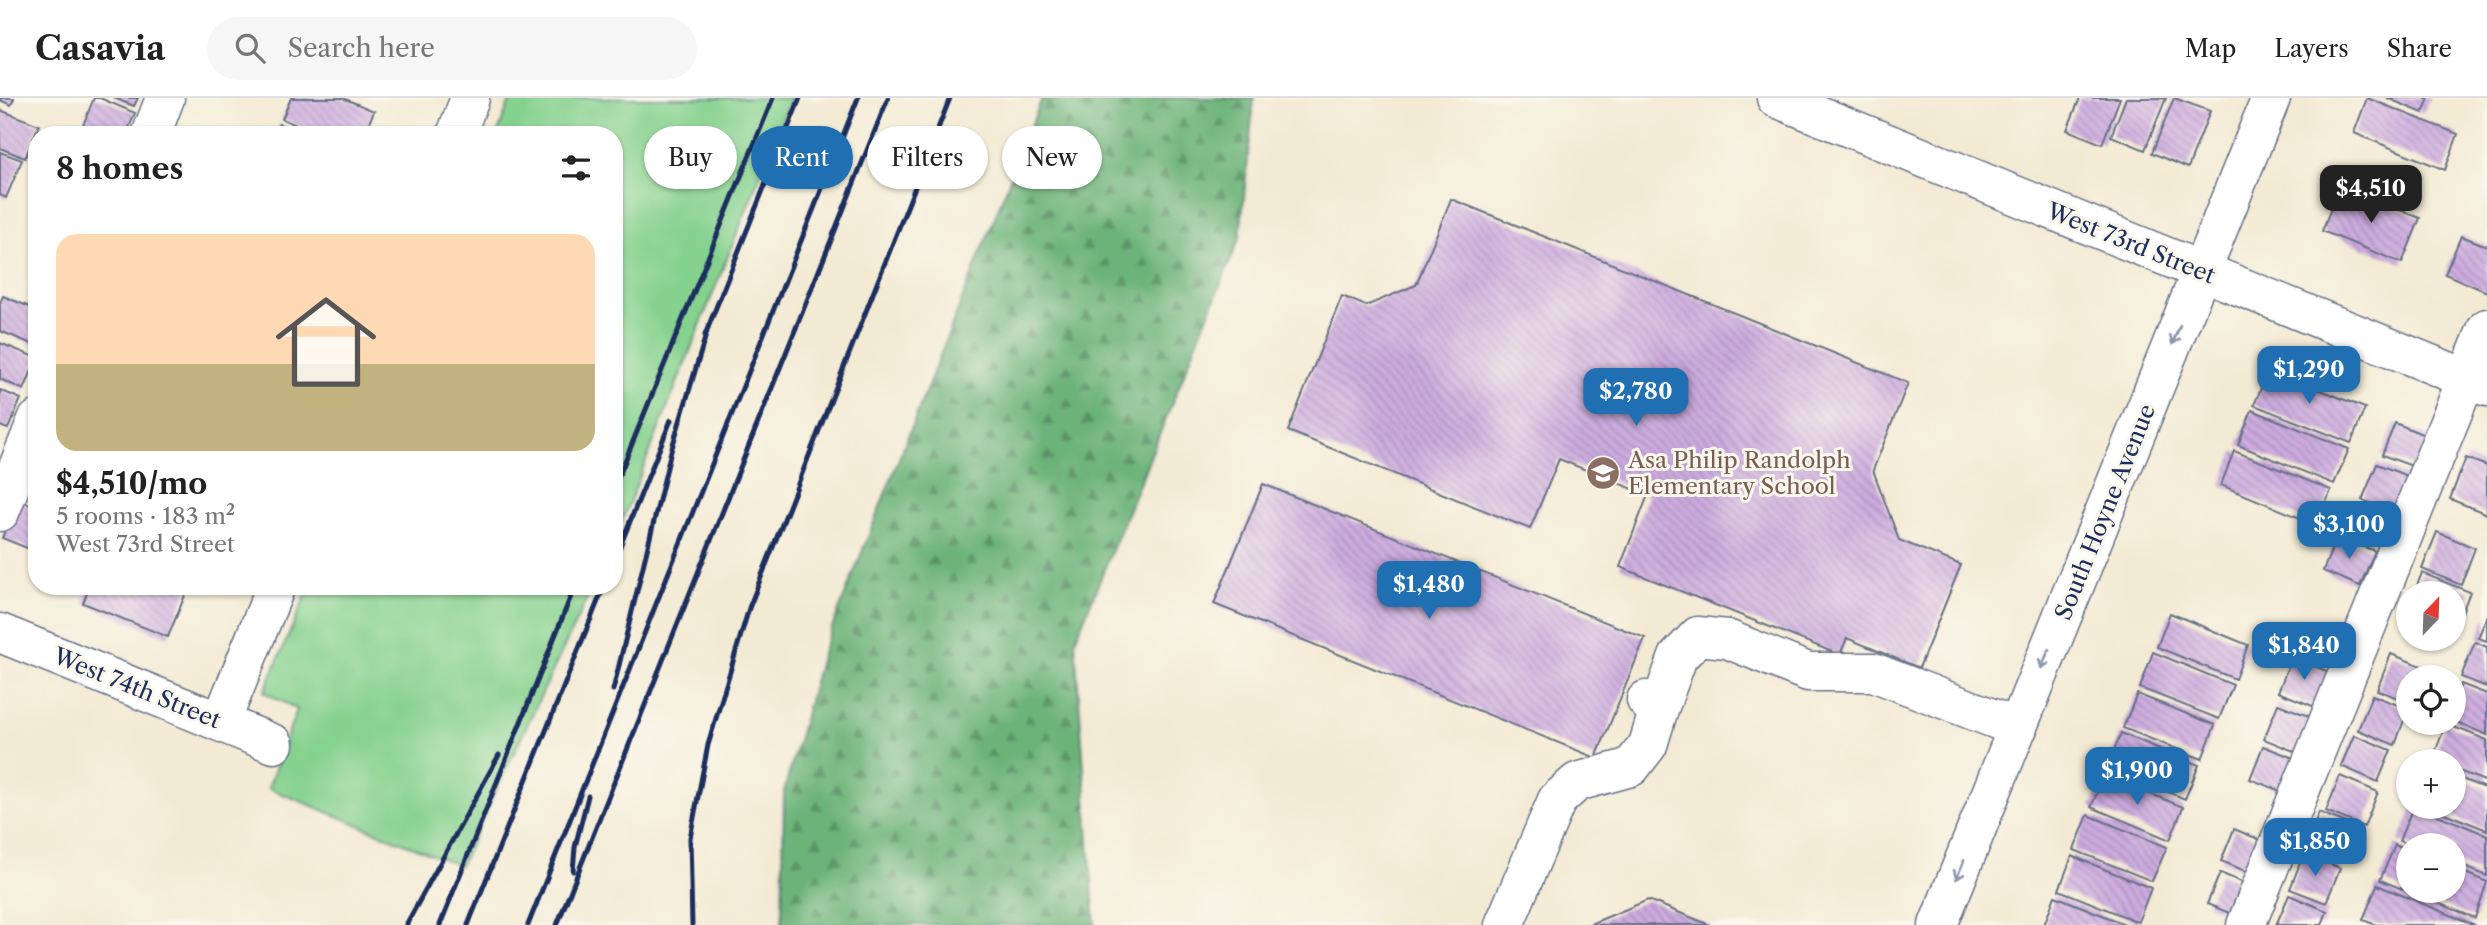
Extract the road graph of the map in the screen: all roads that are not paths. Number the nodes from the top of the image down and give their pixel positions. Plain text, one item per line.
1 (165, 98) edge
2 (470, 98) edge
3 (1776, 98) edge
4 (2271, 98) edge
5 (154, 126) edge
6 (459, 126) edge
7 (2201, 271) junction
8 (2487, 328) edge
9 (2477, 383) edge
10 (28, 442) edge
11 (0, 512) edge
12 (272, 595) edge
13 (0, 633) edge
14 (221, 722) junction
15 (2018, 728) junction
16 (274, 744) dead end
17 (1504, 925) edge
18 (1938, 925) edge
19 (2246, 925) edge

1 - 5 street
2 - 6 street
3 - 7 street, West 73rd Street
4 - 7 street, South Hoyne Avenue
7 - 9 street, West 73rd Street
7 -> 15 street, South Hoyne Avenue
8 - 9 street
9 - 19 street
10 - 11 street
12 - 14 street
13 - 14 street, West 74th Street
14 - 16 street, West 74th Street
15 - 17 street
15 -> 18 street, South Hoyne Avenue

